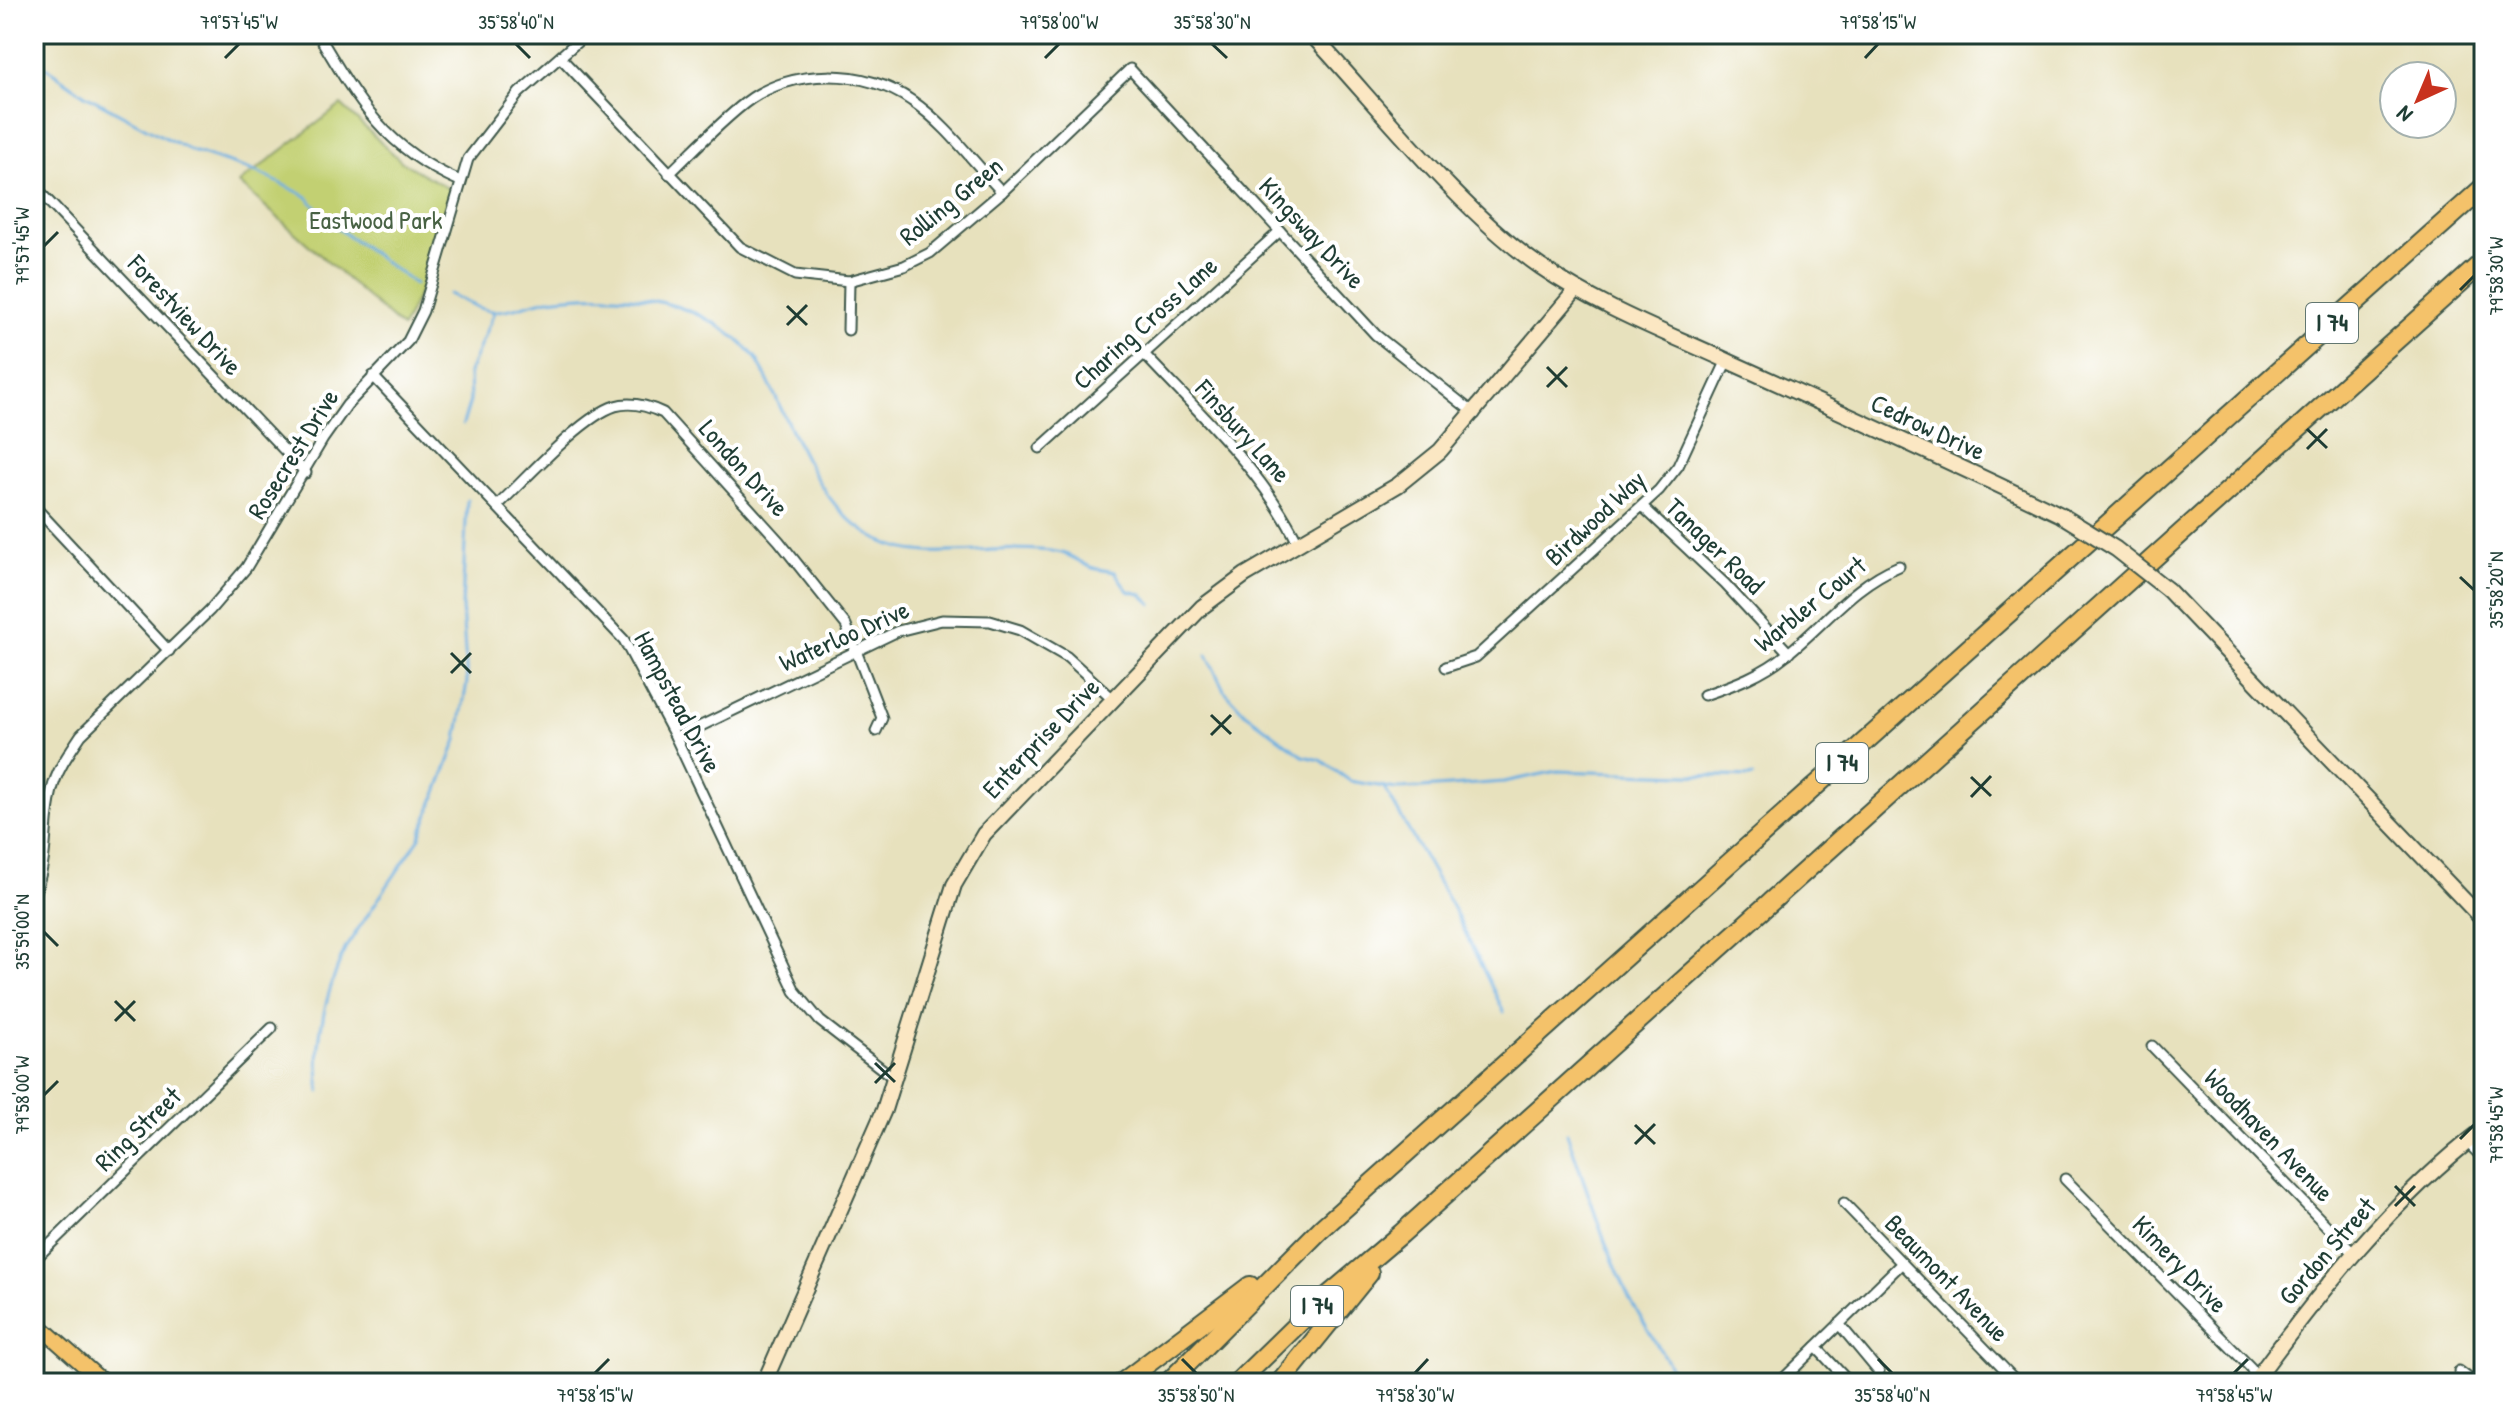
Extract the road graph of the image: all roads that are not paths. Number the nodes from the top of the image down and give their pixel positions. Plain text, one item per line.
1 (318, 34) edge
2 (586, 34) edge
3 (1311, 34) edge
4 (561, 58) junction
5 (1130, 69) joint
6 (669, 174) junction
7 (460, 181) junction
8 (34, 186) edge
9 (2484, 187) edge
10 (1002, 192) junction
11 (1280, 231) junction
12 (2484, 261) edge
13 (849, 281) junction
14 (1576, 290) junction
15 (848, 330) dead end
16 (1144, 354) junction
17 (1727, 360) junction
18 (373, 376) junction
19 (1475, 414) junction
20 (1040, 448) dead end
21 (306, 473) junction
22 (34, 506) edge
23 (497, 506) junction
24 (1642, 506) junction
25 (1299, 545) junction
26 (1899, 566) dead end
27 (169, 651) junction
28 (858, 651) junction
29 (1789, 653) junction
30 (1446, 667) dead end
31 (1704, 695) dead end
32 (1112, 698) junction
33 (876, 731) dead end
34 (676, 738) junction
35 (34, 894) edge
36 (2484, 921) edge
37 (272, 1028) dead end
38 (2152, 1046) dead end
39 (895, 1079) junction
40 (2484, 1129) edge
41 (2467, 1142) junction
42 (2484, 1159) edge
43 (2065, 1179) dead end
44 (1844, 1203) dead end
45 (1321, 1229) junction
46 (1401, 1234) junction
47 (2354, 1254) junction
48 (34, 1260) edge
49 (1902, 1263) junction
50 (34, 1321) edge
51 (1839, 1324) junction
52 (1816, 1347) junction
53 (34, 1369) edge
54 (2459, 1371) dead end
55 (2255, 1382) edge
56 (49, 1383) edge
57 (104, 1383) edge
58 (764, 1383) edge
59 (1122, 1383) edge
60 (1168, 1383) edge
61 (1237, 1383) edge
62 (1280, 1383) edge
63 (1779, 1383) edge
64 (1850, 1383) edge
65 (1877, 1383) edge
66 (2018, 1383) edge
67 (2475, 1383) edge

1 - 7 street
2 - 4 street, Rosecrest Drive
3 - 14 street, Cedrow Drive
4 - 6 street, Rolling Green
4 - 7 street, Rosecrest Drive
5 - 10 street, Rolling Green
5 - 11 street, Kingsway Drive
6 - 10 street
6 - 13 street, Rolling Green
7 - 18 street, Rosecrest Drive
8 - 21 street, Forestview Drive
9 - 45 highway, I 74
10 - 13 street, Rolling Green
11 - 16 street, Charing Cross Lane
11 - 19 street, Kingsway Drive
12 - 46 highway, I 74
13 - 15 street
14 - 17 street, Cedrow Drive
14 - 19 street, Enterprise Drive
16 - 20 street, Charing Cross Lane
16 - 25 street, Finsbury Lane
17 - 24 street, Birdwood Way
17 - 36 street, Cedrow Drive, bridge
18 - 21 street, Rosecrest Drive
18 - 23 street, Hampstead Drive
19 - 25 street, Enterprise Drive
21 - 27 street, Rosecrest Drive
22 - 27 street
23 - 28 street, London Drive
23 - 34 street, Hampstead Drive
24 - 29 street, Tanager Road
24 - 30 street, Birdwood Way
25 - 32 street, Enterprise Drive
26 - 29 street, Warbler Court
27 - 35 street, Rosecrest Drive
28 - 32 street, Waterloo Drive
28 - 33 street, London Drive
28 - 34 street, Waterloo Drive
29 - 31 street, Warbler Court
32 - 39 street, Enterprise Drive
34 - 39 street, Hampstead Drive
37 - 48 street, Ring Street
38 - 47 street, Woodhaven Avenue
39 - 58 street, Enterprise Drive
40 - 41 street, Gordon Street
41 - 42 street
41 - 47 street, Gordon Street
43 - 55 street, Kimery Drive
44 - 49 street, Beaumont Avenue
45 - 59 highway
45 - 60 highway, I 74
46 - 61 highway, I 74
46 - 62 highway
47 - 55 street, Gordon Street
49 - 51 street
49 - 66 street, Beaumont Avenue
50 - 57 main road
51 - 52 street
51 - 65 street
52 - 63 street
52 - 64 street
53 - 56 main road
54 - 67 street

